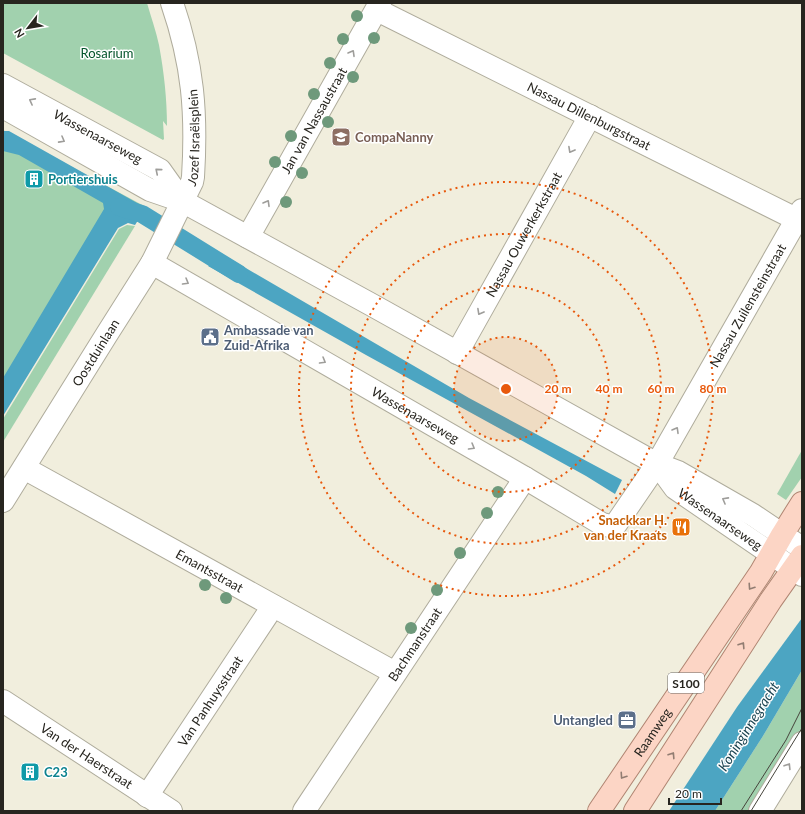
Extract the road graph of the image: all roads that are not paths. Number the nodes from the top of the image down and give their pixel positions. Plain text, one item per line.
1 (172, 3) edge
2 (378, 6) edge
3 (3, 85) edge
4 (3, 107) edge
5 (590, 116) junction
6 (182, 201) junction
7 (800, 217) edge
8 (248, 237) junction
9 (152, 263) junction
10 (457, 353) junction
11 (657, 464) junction
12 (24, 468) junction
13 (525, 478) junction
14 (3, 501) edge
15 (802, 503) edge
16 (782, 535) junction
17 (802, 548) edge
18 (771, 554) junction
19 (799, 566) edge
20 (273, 606) junction
21 (395, 674) junction
22 (3, 701) edge
23 (802, 743) edge
24 (147, 796) junction
25 (171, 811) edge
26 (304, 811) edge
27 (599, 811) edge
28 (636, 811) edge
29 (760, 811) edge

1 - 6 street, Jozef Israëlsplein
2 - 5 street, Nassau Dillenburgstraat
8 -> 2 street, Jan van Nassaustraat
6 -> 3 street, Wassenaarseweg
4 -> 6 street, Wassenaarseweg
5 - 7 street, Nassau Dillenburgstraat
5 -> 10 street, Nassau Ouwerkerkstraat
6 - 8 street, Wassenaarseweg
6 - 9 street, Oostduinlaan
11 -> 7 street, Nassau Zuilensteinstraat
8 - 10 street, Wassenaarseweg
9 - 12 street, Oostduinlaan
9 -> 13 street, Wassenaarseweg
10 - 11 street, Wassenaarseweg
11 - 13 street, Wassenaarseweg
16 -> 11 street, Wassenaarseweg
11 - 18 street, Wassenaarseweg
12 - 14 street, Oostduinlaan
12 - 20 street, Emantsstraat
13 - 21 street, Bachmanstraat
15 - 16 main road, S100
16 - 17 street, Wassenaarseweg
16 - 18 main road, S100
18 - 19 street, Wassenaarseweg
18 -> 27 main road, Raamweg / S100
28 -> 19 main road, S100
20 - 21 street, Emantsstraat
20 - 24 street, Van Panhuysstraat
21 - 26 street, Bachmanstraat
22 - 24 street, Van der Haerstraat
29 -> 23 street
24 - 25 street, Van der Haerstraat

